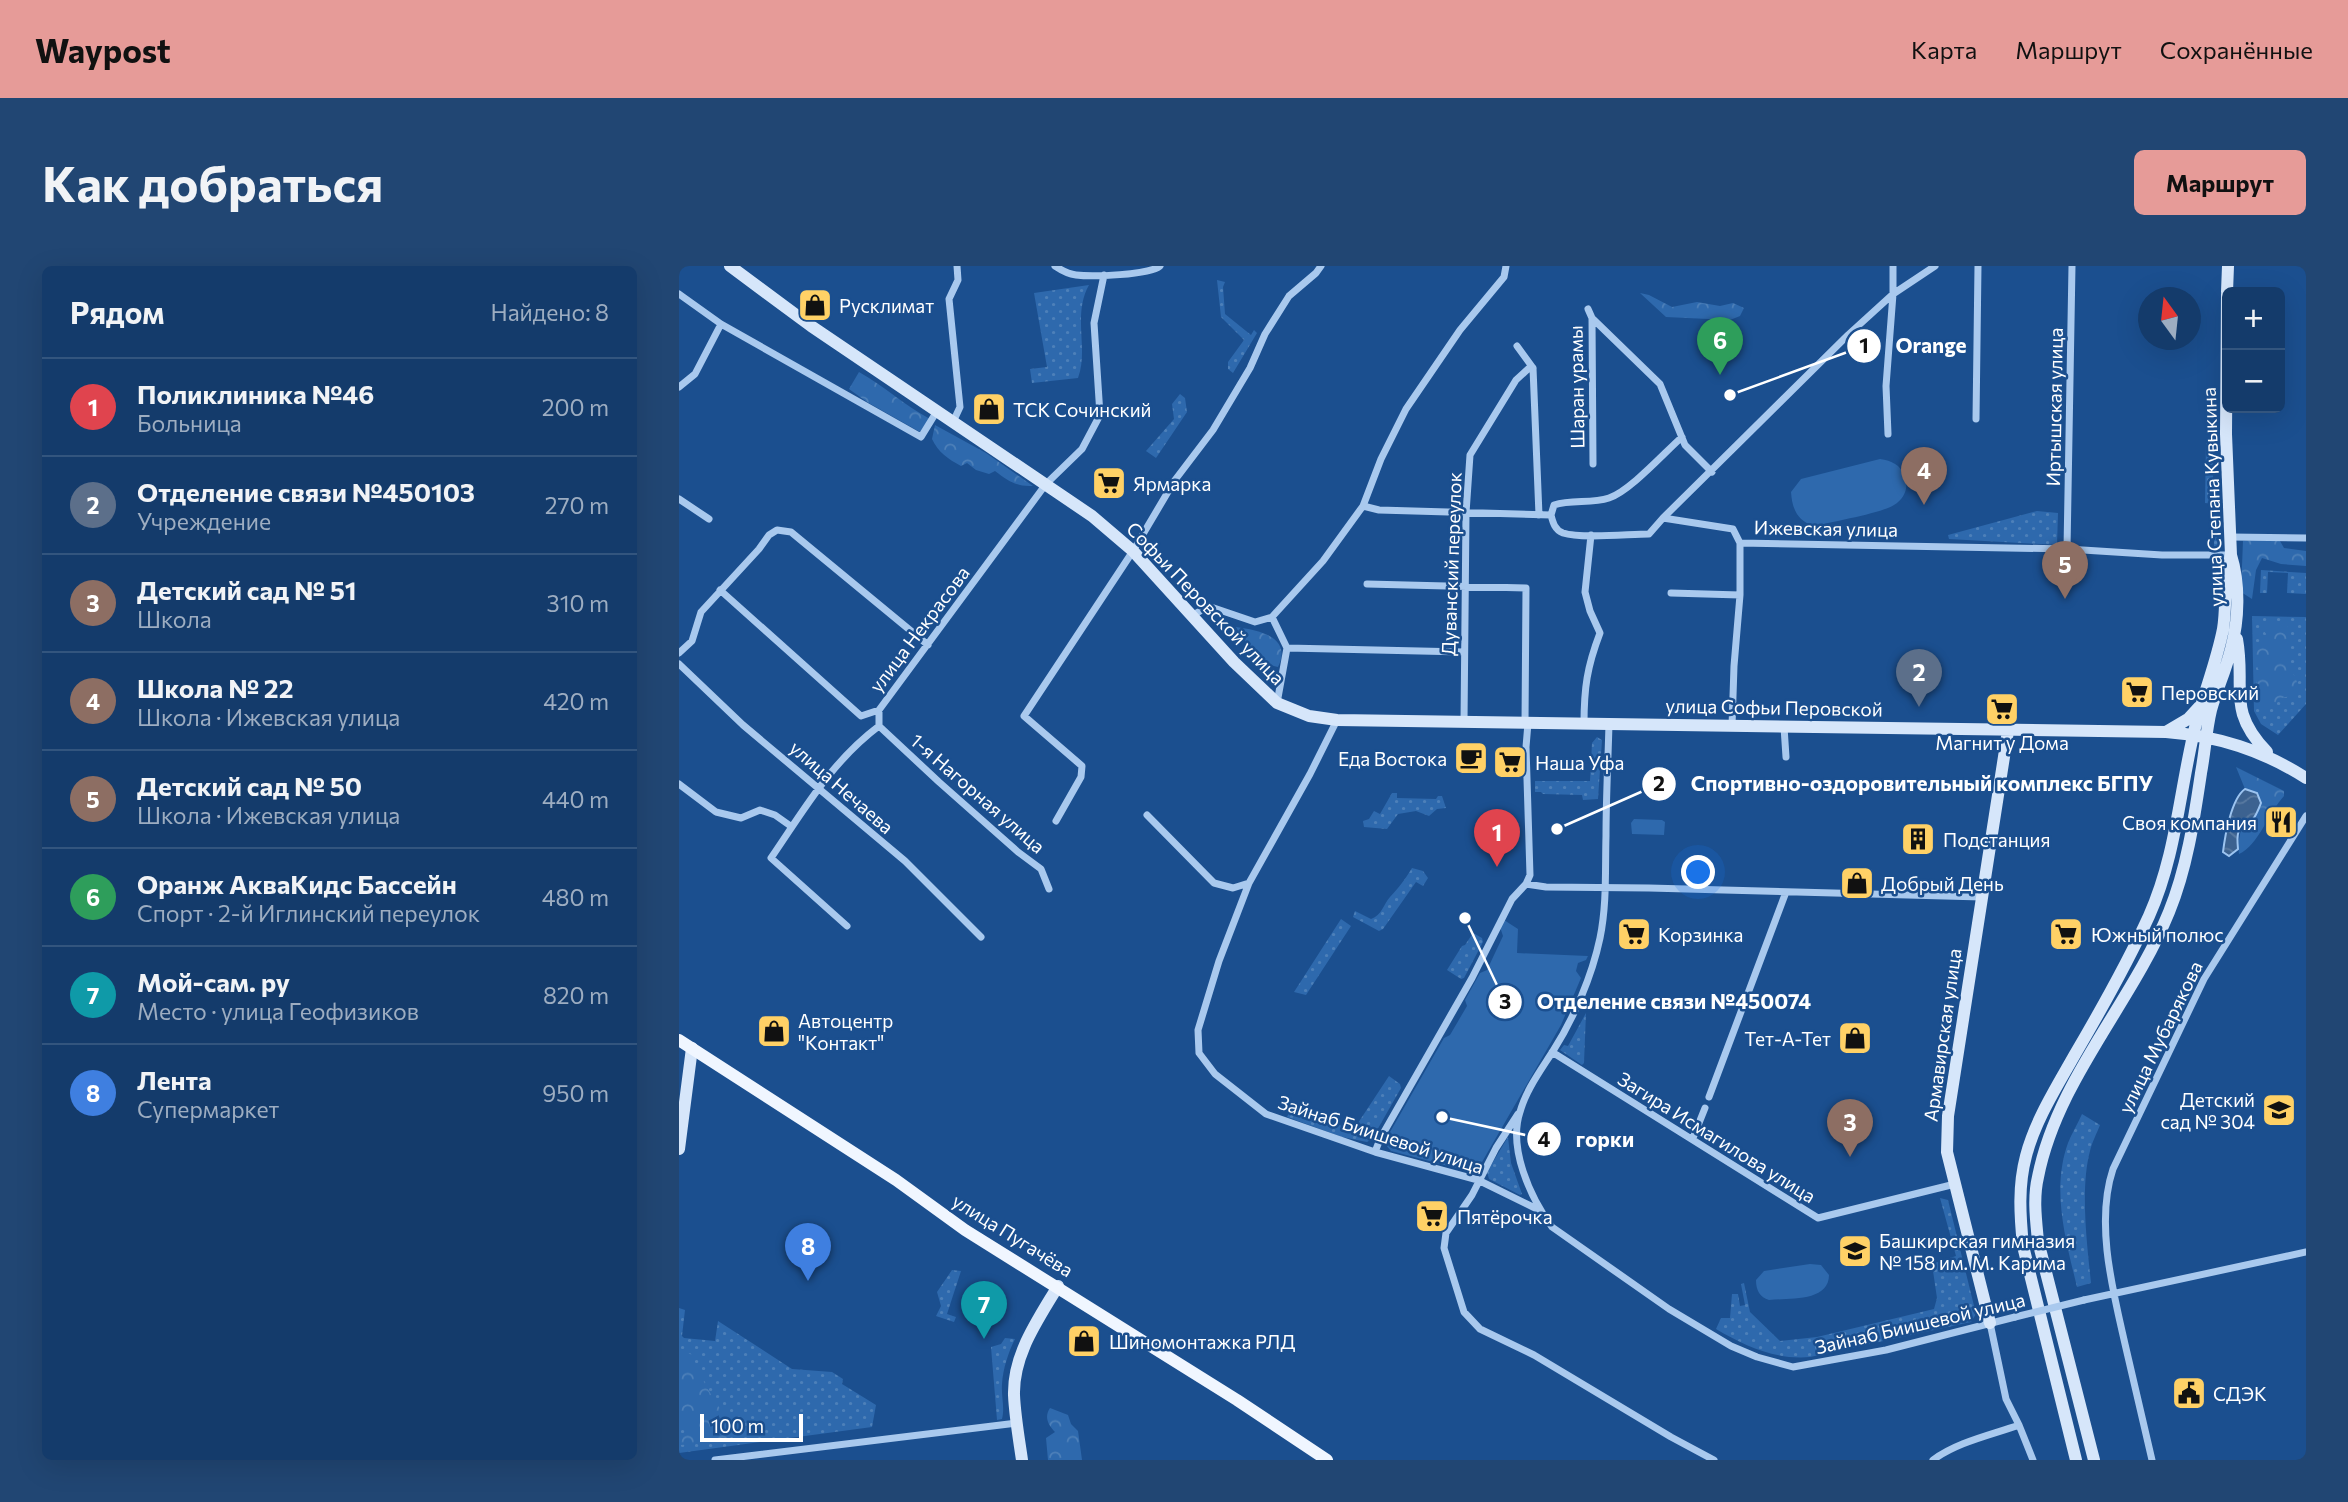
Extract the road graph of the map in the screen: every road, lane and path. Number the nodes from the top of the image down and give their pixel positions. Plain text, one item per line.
1 (730, 266) edge
2 (957, 266) edge
3 (1055, 266) edge
4 (1160, 266) edge
5 (1321, 266) edge
6 (1506, 266) edge
7 (1893, 266) edge
8 (1935, 266) edge
9 (1978, 266) edge
10 (2072, 266) edge
11 (2228, 266) edge
12 (1104, 275) junction
13 (2227, 287) edge
14 (679, 294) edge
15 (1893, 294) junction
16 (1588, 309) dead end
17 (1592, 318) junction
18 (721, 324) junction
19 (1517, 346) dead end
20 (2227, 350) edge
21 (1534, 368) junction
22 (679, 387) edge
23 (937, 411) junction
24 (1976, 419) dead end
25 (953, 422) junction
26 (1888, 434) dead end
27 (1682, 437) junction
28 (1593, 464) dead end
29 (1711, 472) junction
30 (1046, 484) junction
31 (679, 499) edge
32 (1363, 506) junction
33 (1466, 513) junction
34 (1539, 515) junction
35 (1551, 515) junction
36 (1664, 518) junction
37 (709, 519) dead end
38 (1591, 535) junction
39 (2231, 537) junction
40 (2306, 538) edge
41 (1740, 543) junction
42 (2067, 549) junction
43 (1133, 551) junction
44 (2231, 555) junction
45 (1367, 584) dead end
46 (1465, 586) junction
47 (720, 590) junction
48 (1671, 593) dead end
49 (1740, 595) junction
50 (1192, 616) junction
51 (1272, 617) junction
52 (2235, 629) junction
53 (928, 645) junction
54 (1287, 648) junction
55 (1464, 652) junction
56 (679, 653) edge
57 (679, 664) edge
58 (1277, 703) junction
59 (2201, 704) junction
60 (879, 709) junction
61 (1337, 720) junction
62 (1464, 722) junction
63 (1527, 723) junction
64 (1584, 724) junction
65 (1609, 724) junction
66 (879, 726) junction
67 (1732, 726) junction
68 (1784, 727) junction
69 (2008, 731) junction
70 (2166, 732) junction
71 (2200, 735) junction
72 (1786, 757) dead end
73 (2275, 760) junction
74 (2306, 778) edge
75 (679, 784) edge
76 (818, 786) junction
77 (1147, 815) dead end
78 (2306, 816) edge
79 (1056, 821) dead end
80 (792, 827) junction
81 (1249, 884) junction
82 (1527, 884) junction
83 (1606, 887) junction
84 (1049, 889) dead end
85 (1786, 892) junction
86 (1982, 897) junction
87 (847, 926) dead end
88 (981, 937) dead end
89 (679, 1040) edge
90 (692, 1048) junction
91 (1552, 1052) junction
92 (1709, 1097) dead end
93 (1705, 1108) dead end
94 (1519, 1114) junction
95 (1693, 1138) junction
96 (679, 1149) edge
97 (1375, 1153) junction
98 (1478, 1180) junction
99 (1955, 1184) junction
100 (1540, 1211) junction
101 (2306, 1252) edge
102 (1058, 1286) junction
103 (2113, 1293) junction
104 (1990, 1323) junction
105 (1017, 1423) junction
106 (2019, 1424) junction
107 (1951, 1450) junction
108 (715, 1460) edge
109 (1022, 1460) edge
110 (1327, 1460) edge
111 (1714, 1460) edge
112 (1933, 1460) edge
113 (1953, 1460) edge
114 (2033, 1460) edge
115 (2076, 1460) edge
116 (2094, 1460) edge
117 (2152, 1460) edge

1 - 23 main road, Софьи Перовской улица
2 - 25 street
3 - 12 street
4 - 12 street
5 - 43 street
6 - 32 street
7 - 15 street
8 - 15 street
9 - 24 street
10 - 42 street, Иртышская улица
11 - 13 main road, улица Степана Кувыкина
12 - 30 street, улица Некрасова
14 - 18 street
15 - 26 street
15 - 29 street
16 - 17 street, Шаран урамы
17 - 27 street
17 - 28 street, Шаран урамы
18 - 22 street
18 - 23 street
19 - 21 street
20 - 39 main road, улица Степана Кувыкина
21 - 33 street, Дуванский переулок
21 - 34 street
23 - 25 main road, Софьи Перовской улица
25 - 30 main road, Софьи Перовской улица
27 - 29 street
27 - 35 street
29 - 36 street
30 - 43 main road, Софьи Перовской улица
30 - 53 street, улица Некрасова
31 - 37 street
32 - 33 street
32 - 51 street
33 - 34 street
33 - 46 street, Дуванский переулок
34 - 35 street
35 - 38 street
36 - 38 street
36 - 41 street, Ижевская улица
38 - 64 street
39 - 40 street
39 - 44 main road, улица Степана Кувыкина
41 - 42 street, Ижевская улица
41 - 49 street
42 - 44 street, Ижевская улица
43 - 50 main road, Софьи Перовской улица
43 - 79 street
44 - 52 main road, улица Степана Кувыкина
44 - 59 main road
45 - 46 street
46 - 55 street, Дуванский переулок
46 - 63 street
47 - 53 street
47 - 56 street
47 - 60 street
48 - 49 street
49 - 67 street
50 - 51 street
50 - 58 main road, Софьи Перовской улица
51 - 54 street
52 - 71 main road, улица Степана Кувыкина
52 - 73 main road
53 - 60 street, улица Некрасова
54 - 55 street
54 - 58 street
55 - 62 street, Дуванский переулок
57 - 76 street, улица Нечаева
58 - 61 main road, Софьи Перовской улица
59 - 70 main road
59 - 71 main road
60 - 66 street, улица Некрасова
61 - 62 main road, Софьи Перовской улица
61 - 81 street
62 - 63 main road, Софьи Перовской улица
63 - 64 main road, Софьи Перовской улица
63 - 82 street
64 - 65 main road, Софьи Перовской улица
65 - 67 main road, улица Софьи Перовской
65 - 83 street, Зайнаб Биишевой улица
66 - 76 street
66 - 84 street, 1-я Нагорная улица
67 - 68 main road, улица Софьи Перовской
68 - 69 main road, улица Софьи Перовской
68 - 72 street
69 - 70 main road, улица Софьи Перовской
69 - 86 main road, Армавирская улица
70 - 71 main road, улица Софьи Перовской
71 - 73 main road, улица Софьи Перовской
71 - 115 main road
71 - 116 main road
73 - 74 main road, улица Софьи Перовской
75 - 80 street
76 - 80 street
76 - 88 street, улица Нечаева
77 - 81 street
78 - 103 street, улица Мубарякова
80 - 87 street
81 - 97 street, Зайнаб Биишевой улица
82 - 83 street
82 - 97 street
83 - 85 street
83 - 91 street, Зайнаб Биишевой улица
85 - 86 street
85 - 92 street
86 - 99 main road, Армавирская улица
89 - 90 main road, улица Пугачёва
90 - 96 main road
90 - 102 main road, улица Пугачёва
91 - 94 street, Зайнаб Биишевой улица
91 - 95 street, Загира Исмагилова улица
93 - 95 street
94 - 98 street
94 - 100 street, Зайнаб Биишевой улица
95 - 99 street, Загира Исмагилова улица
97 - 98 street, Зайнаб Биишевой улица
98 - 100 street, Зайнаб Биишевой улица
98 - 111 street
99 - 104 main road, Армавирская улица
100 - 104 street, Зайнаб Биишевой улица
101 - 103 street, Зайнаб Биишевой улица
102 - 105 main road
102 - 110 main road, улица Пугачёва
103 - 104 street, Зайнаб Биишевой улица, bridge
103 - 117 street, улица Мубарякова
104 - 106 street, Армавирская улица
105 - 108 street
105 - 109 main road
106 - 107 street
106 - 114 street, Армавирская улица
107 - 112 street
107 - 113 street

